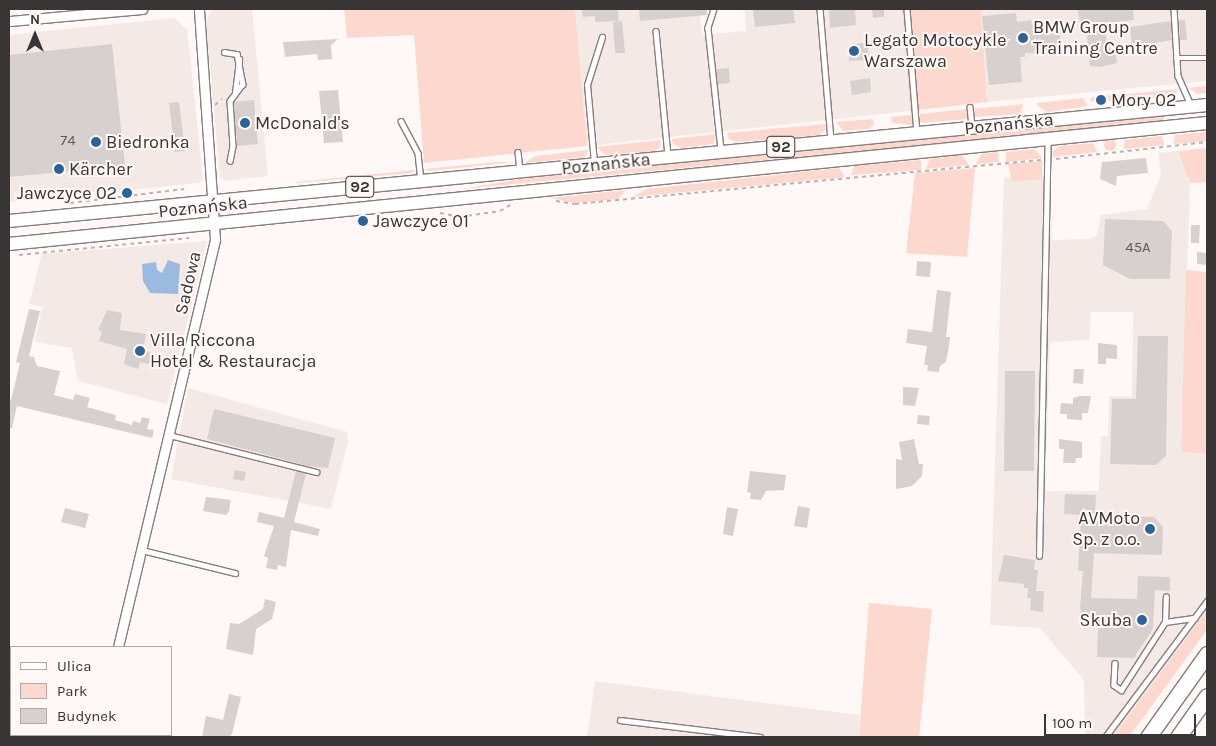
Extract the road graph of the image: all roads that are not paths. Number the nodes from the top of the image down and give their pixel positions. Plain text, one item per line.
1 (142, 9) edge
2 (199, 9) edge
3 (714, 9) edge
4 (820, 9) edge
5 (907, 9) edge
6 (1174, 9) edge
7 (108, 10) edge
8 (9, 21) edge
9 (656, 30) dead end
10 (602, 37) dead end
11 (224, 52) dead end
12 (1176, 58) junction
13 (1207, 58) edge
14 (1207, 105) edge
15 (1191, 106) junction
16 (970, 108) dead end
17 (401, 121) dead end
18 (1207, 123) edge
19 (972, 128) junction
20 (917, 134) junction
21 (1048, 138) junction
22 (832, 142) junction
23 (518, 152) dead end
24 (722, 153) junction
25 (668, 158) junction
26 (230, 161) dead end
27 (594, 166) junction
28 (520, 173) junction
29 (421, 182) junction
30 (214, 200) junction
31 (9, 221) edge
32 (216, 224) junction
33 (9, 244) edge
34 (169, 435) junction
35 (316, 472) dead end
36 (142, 550) junction
37 (1039, 556) dead end
38 (235, 573) dead end
39 (1166, 597) dead end
40 (1207, 601) edge
41 (1195, 618) junction
42 (1165, 622) junction
43 (118, 646) edge
44 (1207, 654) edge
45 (1114, 663) dead end
46 (1207, 696) edge
47 (620, 720) dead end
48 (760, 737) edge
49 (1105, 737) edge
50 (1148, 737) edge
51 (1178, 737) edge

1 - 7 street
2 - 30 street, Sadowa
3 - 24 lane
4 - 22 lane
5 - 20 lane
6 - 12 lane
7 - 8 street
9 - 25 lane
10 - 27 lane
11 - 26 lane
12 - 13 lane
12 - 15 lane
14 - 15 main road, Poznańska / 92
15 - 19 main road, Poznańska / 92
16 - 19 lane
17 - 29 lane
18 - 21 main road, Poznańska / 92
19 - 20 main road, Poznańska / 92
20 - 22 main road, Poznańska / 92
21 - 32 main road, Poznańska / 92
21 - 37 lane
22 - 24 main road, Poznańska / 92
23 - 28 lane
24 - 25 main road, Poznańska / 92
25 - 27 main road, Poznańska / 92
27 - 28 main road, Poznańska / 92
28 - 29 main road, Poznańska / 92
29 - 30 main road, Poznańska / 92
30 - 31 main road, Poznańska / 92
30 - 32 street, Sadowa
32 - 33 main road, Poznańska / 92
32 - 34 street, Sadowa
34 - 35 lane
34 - 36 street, Sadowa
36 - 38 lane
36 - 43 street, Sadowa
39 - 42 lane
40 - 41 lane
41 - 42 lane
41 - 49 lane
42 - 45 lane
44 - 50 highway
46 - 51 highway
47 - 48 lane

